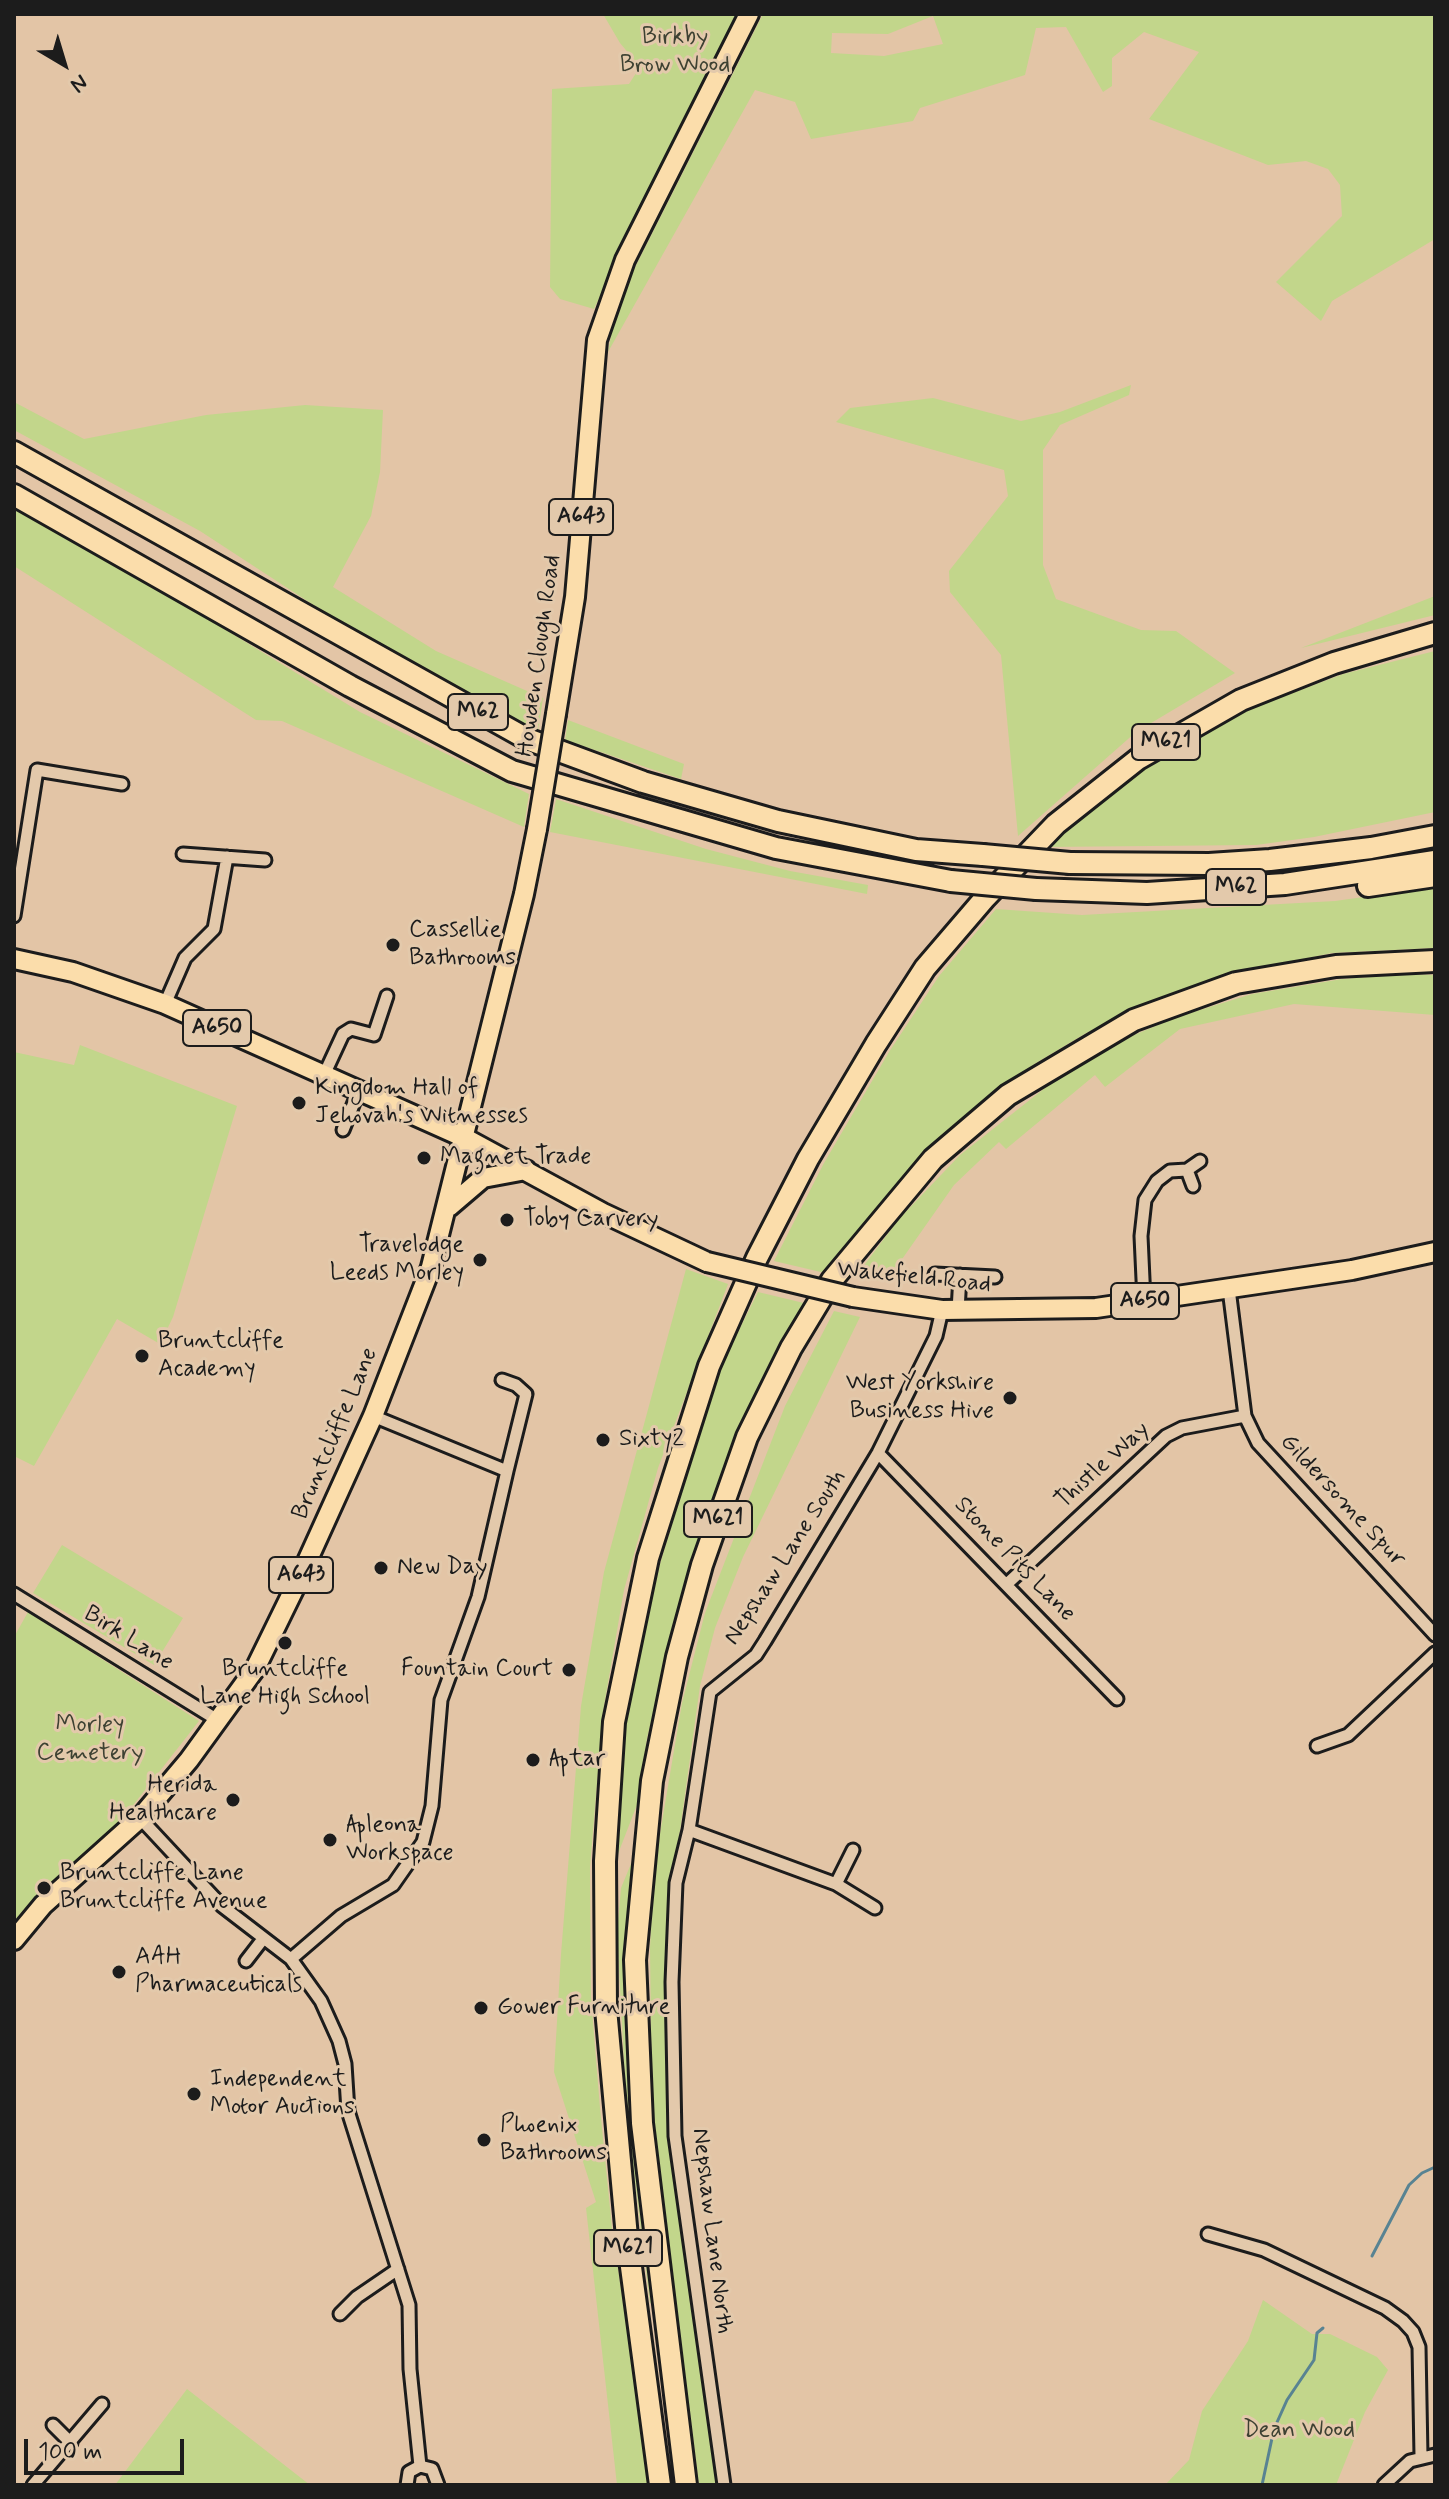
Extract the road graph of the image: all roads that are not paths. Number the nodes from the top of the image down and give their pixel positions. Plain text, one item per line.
1 (749, 14) edge
2 (14, 452) edge
3 (14, 495) edge
4 (1435, 635) edge
5 (122, 784) dead end
6 (1435, 828) edge
7 (1435, 836) edge
8 (1371, 848) junction
9 (183, 854) dead end
10 (227, 857) junction
11 (265, 860) dead end
12 (1435, 861) edge
13 (1435, 876) edge
14 (1147, 893) junction
15 (14, 916) edge
16 (14, 959) edge
17 (1435, 961) edge
18 (387, 996) dead end
19 (165, 1004) junction
20 (324, 1075) junction
21 (359, 1090) junction
22 (343, 1130) dead end
23 (465, 1138) junction
24 (1200, 1161) dead end
25 (526, 1170) junction
26 (1187, 1170) junction
27 (1193, 1186) dead end
28 (446, 1212) junction
29 (1435, 1252) edge
30 (935, 1274) dead end
31 (960, 1275) junction
32 (995, 1277) dead end
33 (1229, 1289) junction
34 (1144, 1301) junction
35 (950, 1310) junction
36 (502, 1380) dead end
37 (373, 1416) junction
38 (1245, 1416) junction
39 (878, 1453) junction
40 (507, 1471) junction
41 (1008, 1583) junction
42 (14, 1594) edge
43 (1435, 1635) edge
44 (1435, 1653) edge
45 (1117, 1699) dead end
46 (219, 1721) junction
47 (1317, 1746) dead end
48 (140, 1818) junction
49 (689, 1830) junction
50 (853, 1850) dead end
51 (836, 1884) junction
52 (875, 1908) dead end
53 (263, 1939) junction
54 (14, 1940) edge
55 (291, 1959) junction
56 (246, 1961) dead end
57 (672, 1982) joint
58 (1208, 2234) dead end
59 (398, 2269) junction
60 (340, 2314) dead end
61 (102, 2404) dead end
62 (53, 2425) dead end
63 (71, 2443) junction
64 (1435, 2455) edge
65 (1421, 2456) junction
66 (420, 2466) junction
67 (33, 2485) edge
68 (407, 2485) edge
69 (438, 2485) edge
70 (660, 2485) edge
71 (686, 2485) edge
72 (724, 2485) edge
73 (1384, 2485) edge

1 - 23 main road, Howden Clough Road / A643, bridge
2 - 8 highway, M62, bridge
3 - 14 highway, M62, bridge
4 - 70 highway, M621
5 - 15 street
6 - 8 highway, M62
7 - 8 highway, M62
9 - 10 street
10 - 11 street
10 - 19 street
12 - 14 highway, M62
13 - 14 highway
16 - 19 main road, A650
17 - 71 highway, M621
18 - 20 street
19 - 20 main road, A650
20 - 21 main road, A650
21 - 22 street
21 - 23 main road, A650
23 - 25 main road, Wakefield Road / A650
23 - 28 main road, Bruntcliffe Lane / A643
24 - 26 street
25 - 28 main road
25 - 35 main road, Wakefield Road / A650, bridge
26 - 27 street
26 - 34 street
28 - 37 main road, Bruntcliffe Lane / A643
29 - 33 main road, Wakefield Road / A650
30 - 31 street
31 - 32 street
31 - 35 street, Nepshaw Lane South
33 - 34 main road, Wakefield Road / A650
33 - 38 street, Gildersome Spur
34 - 35 main road, Wakefield Road / A650
35 - 39 street, Nepshaw Lane South
36 - 40 street
37 - 40 street
37 - 46 main road, Bruntcliffe Lane / A643
38 - 41 street, Thistle Way
38 - 43 street, Gildersome Spur
39 - 41 street, Stone Pits Lane
39 - 49 street, Nepshaw Lane South
40 - 55 street
41 - 45 street, Stone Pits Lane
42 - 46 street, Birk Lane
44 - 47 street
46 - 48 main road, Bruntcliffe Lane / A643
48 - 53 street
48 - 54 main road, Bruntcliffe Lane / A643
49 - 51 street
49 - 57 street, Nepshaw Lane South
50 - 51 street
51 - 52 street
53 - 55 street
53 - 56 street
55 - 59 street
57 - 72 street, Nepshaw Lane North
58 - 65 street
59 - 60 street
59 - 66 street
61 - 63 street
62 - 63 street
63 - 67 street
64 - 65 street
65 - 73 street
66 - 68 street
66 - 69 street

